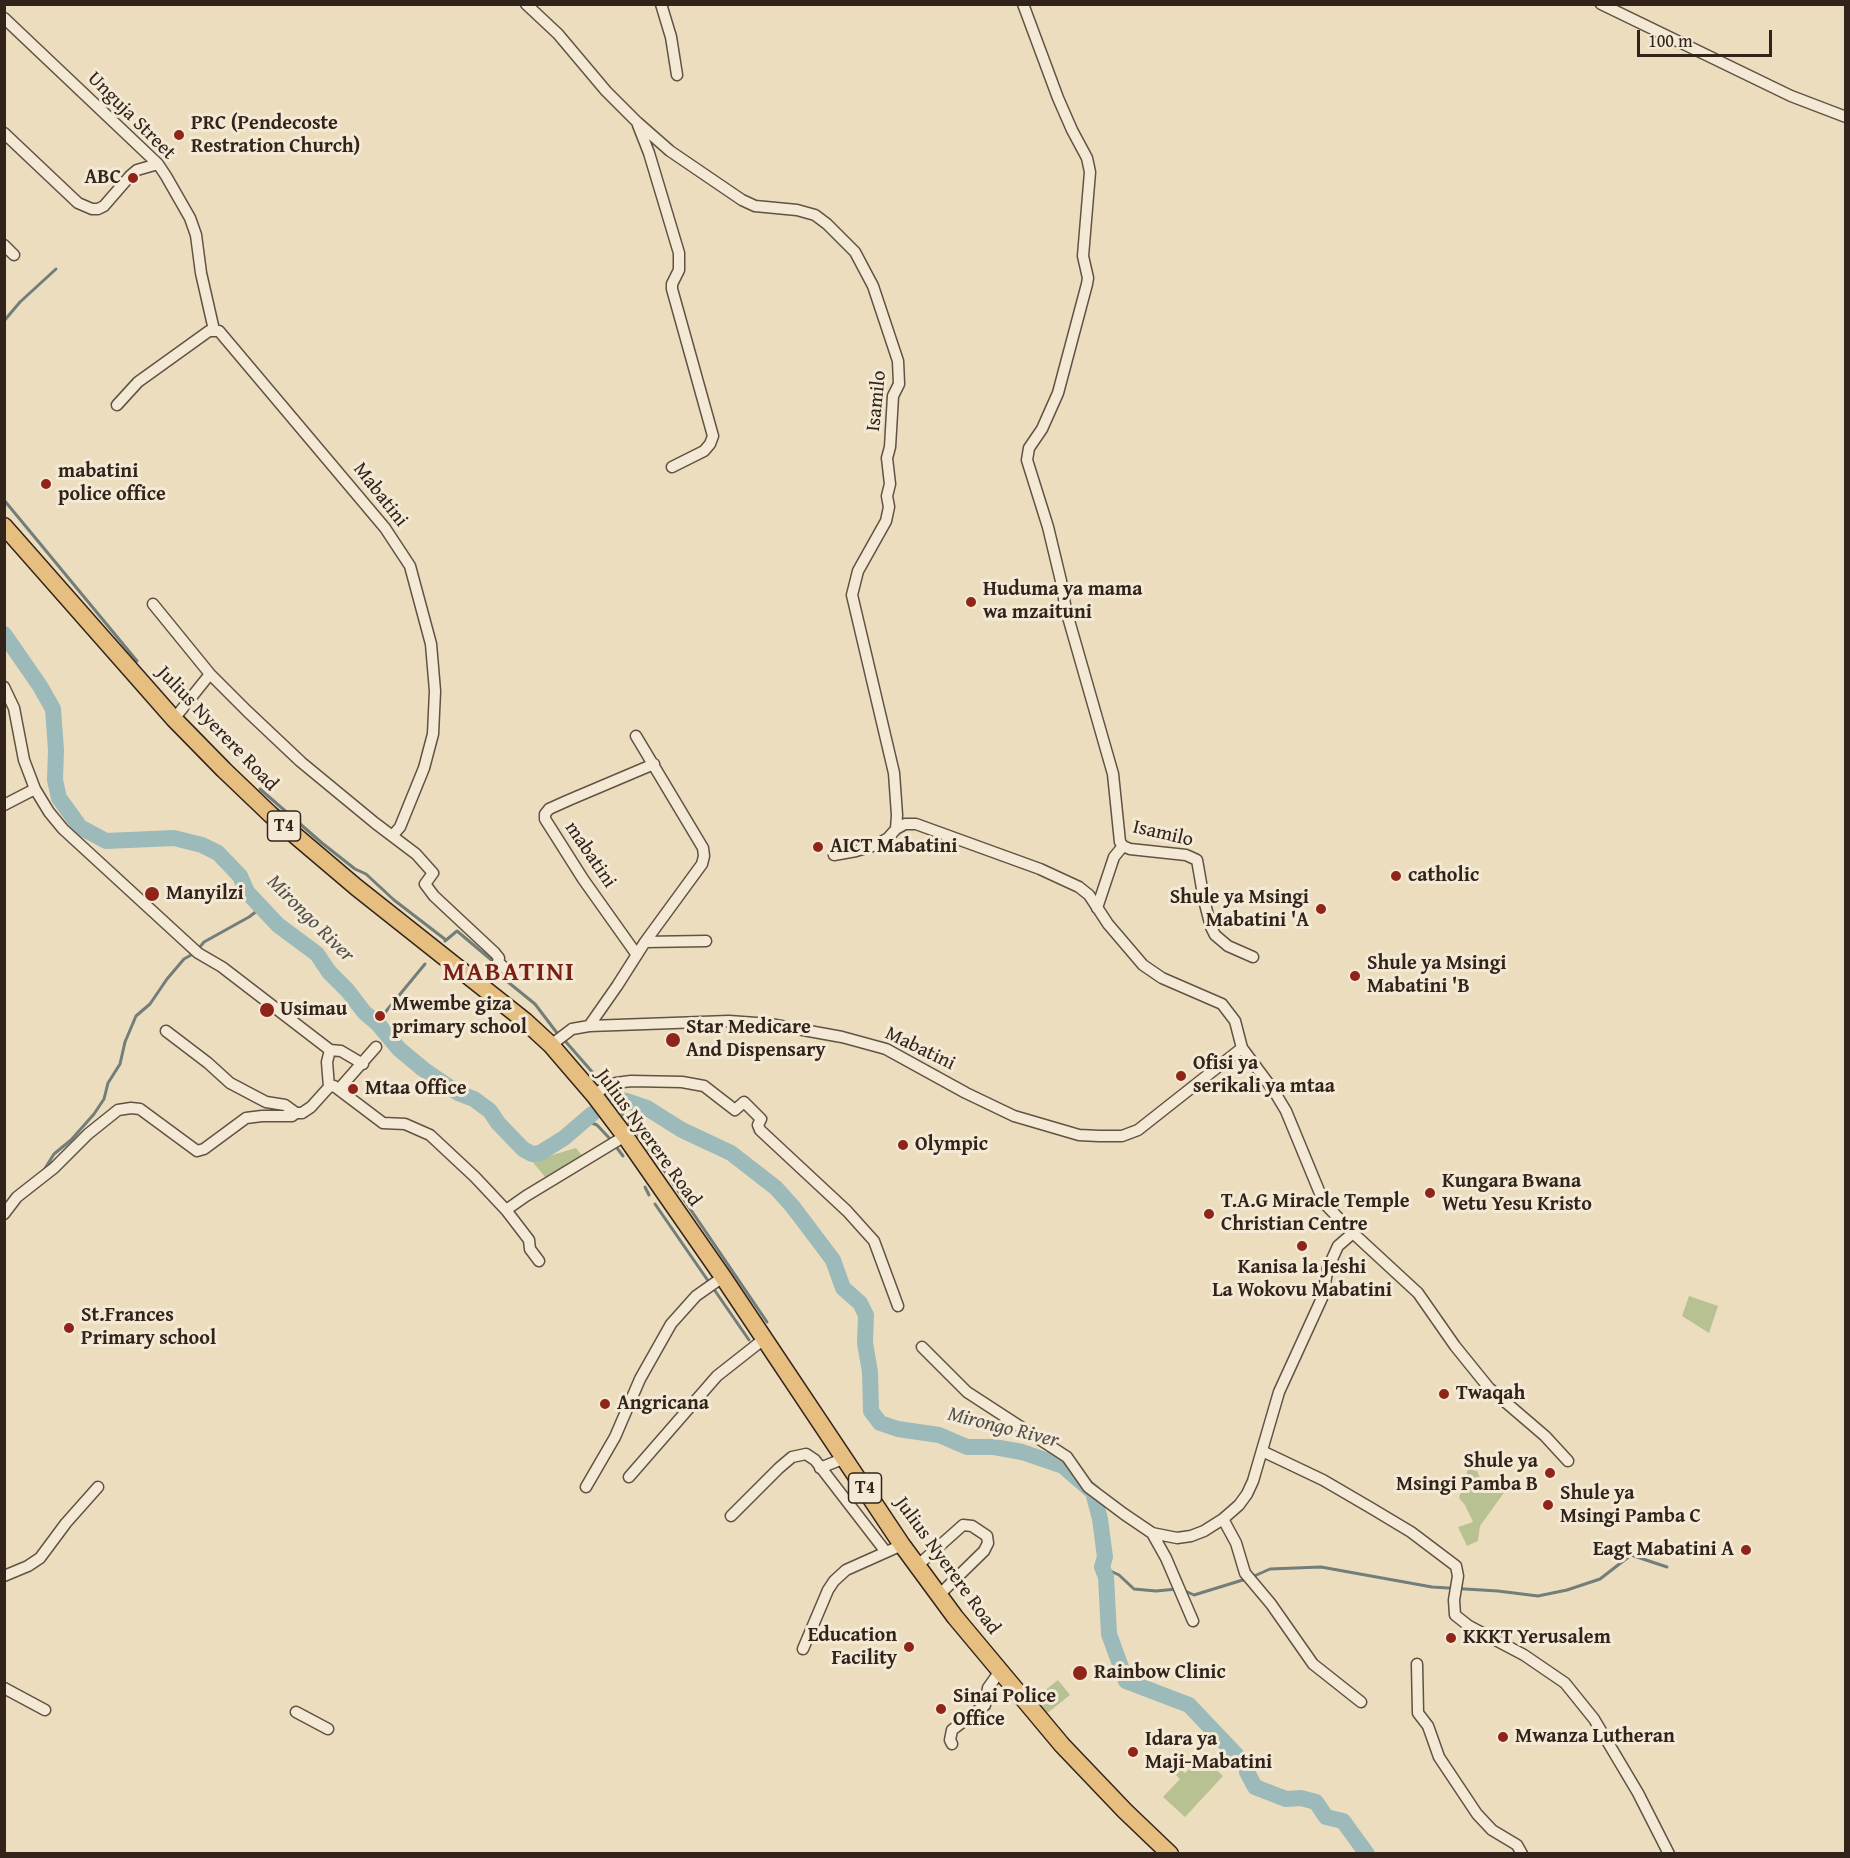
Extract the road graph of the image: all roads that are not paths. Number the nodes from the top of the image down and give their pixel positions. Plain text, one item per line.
1 (526, 4) edge
2 (661, 4) edge
3 (1023, 4) edge
4 (1601, 4) edge
5 (4, 18) edge
6 (677, 75) dead end
7 (1845, 117) edge
8 (637, 122) junction
9 (4, 133) edge
10 (158, 164) junction
11 (4, 245) edge
12 (14, 255) dead end
13 (214, 330) junction
14 (117, 405) dead end
15 (672, 467) dead end
16 (4, 526) edge
17 (153, 604) dead end
18 (210, 674) junction
19 (4, 687) edge
20 (174, 718) junction
21 (636, 736) dead end
22 (654, 764) junction
23 (35, 789) junction
24 (4, 805) edge
25 (896, 829) junction
26 (393, 835) junction
27 (1123, 846) junction
28 (834, 855) dead end
29 (1098, 908) junction
30 (645, 942) junction
31 (706, 942) dead end
32 (637, 955) junction
33 (1253, 957) dead end
34 (507, 970) dead end
35 (589, 1026) junction
36 (166, 1031) dead end
37 (551, 1045) junction
38 (376, 1047) dead end
39 (1242, 1048) junction
40 (330, 1050) junction
41 (363, 1064) junction
42 (334, 1088) junction
43 (602, 1090) junction
44 (296, 1113) junction
45 (625, 1136) junction
46 (506, 1210) junction
47 (4, 1214) edge
48 (1353, 1233) junction
49 (539, 1261) dead end
50 (715, 1283) junction
51 (898, 1306) dead end
52 (764, 1339) junction
53 (922, 1347) dead end
54 (1262, 1451) junction
55 (845, 1458) junction
56 (1568, 1461) dead end
57 (820, 1468) junction
58 (629, 1477) dead end
59 (586, 1486) dead end
60 (98, 1487) dead end
61 (730, 1516) dead end
62 (1223, 1519) junction
63 (1152, 1533) junction
64 (902, 1545) junction
65 (886, 1552) junction
66 (917, 1566) junction
67 (4, 1576) edge
68 (939, 1595) junction
69 (1192, 1621) dead end
70 (803, 1649) dead end
71 (1417, 1664) dead end
72 (1000, 1671) junction
73 (5, 1688) edge
74 (1361, 1702) dead end
75 (45, 1710) dead end
76 (296, 1712) dead end
77 (328, 1729) dead end
78 (952, 1744) dead end
79 (1170, 1854) edge
80 (1522, 1854) edge
81 (1668, 1854) edge

1 - 8 street, Isamilo
2 - 6 street
3 - 27 street, Isamilo
4 - 7 street
5 - 10 street, Unguja Street
8 - 15 street
8 - 25 street, Isamilo
9 - 10 street
10 - 13 street, Unguja Street
11 - 12 street
13 - 14 street
13 - 26 street, Mabatini
16 - 20 highway, Julius Nyerere Road / T4
17 - 18 street
18 - 20 street
18 - 26 street
19 - 23 street
20 - 37 highway, Julius Nyerere Road / T4
21 - 22 street
22 - 30 street
22 - 32 street, mabatini
23 - 24 street
23 - 40 street
25 - 28 street
25 - 29 street
26 - 34 street
27 - 29 street
27 - 33 street, Isamilo
29 - 39 street
30 - 31 street
30 - 32 street
32 - 35 street
35 - 37 street, Mabatini
35 - 39 street, Mabatini
36 - 44 street
37 - 43 highway, Julius Nyerere Road / T4
38 - 41 street
39 - 48 street
40 - 41 street
40 - 42 street
41 - 42 street
42 - 44 street
42 - 46 street
43 - 45 highway, Julius Nyerere Road / T4
43 - 51 street
44 - 47 street
45 - 46 street
45 - 50 highway, Julius Nyerere Road / T4
46 - 49 street
48 - 54 street
48 - 56 street
50 - 52 highway, Julius Nyerere Road / T4
50 - 59 street
52 - 55 highway, Julius Nyerere Road / T4
52 - 58 street
53 - 63 street
54 - 62 street
54 - 81 street
55 - 57 street
55 - 64 highway, Julius Nyerere Road / T4
57 - 61 street
57 - 65 street
60 - 67 street
62 - 63 street
62 - 74 street
63 - 69 street
64 - 65 street
64 - 66 highway, Julius Nyerere Road / T4
65 - 70 street
66 - 68 highway, Julius Nyerere Road / T4
66 - 68 street
68 - 72 highway, Julius Nyerere Road / T4
71 - 80 street
72 - 78 street
72 - 79 highway, Julius Nyerere Road / T4
73 - 75 street
76 - 77 street

